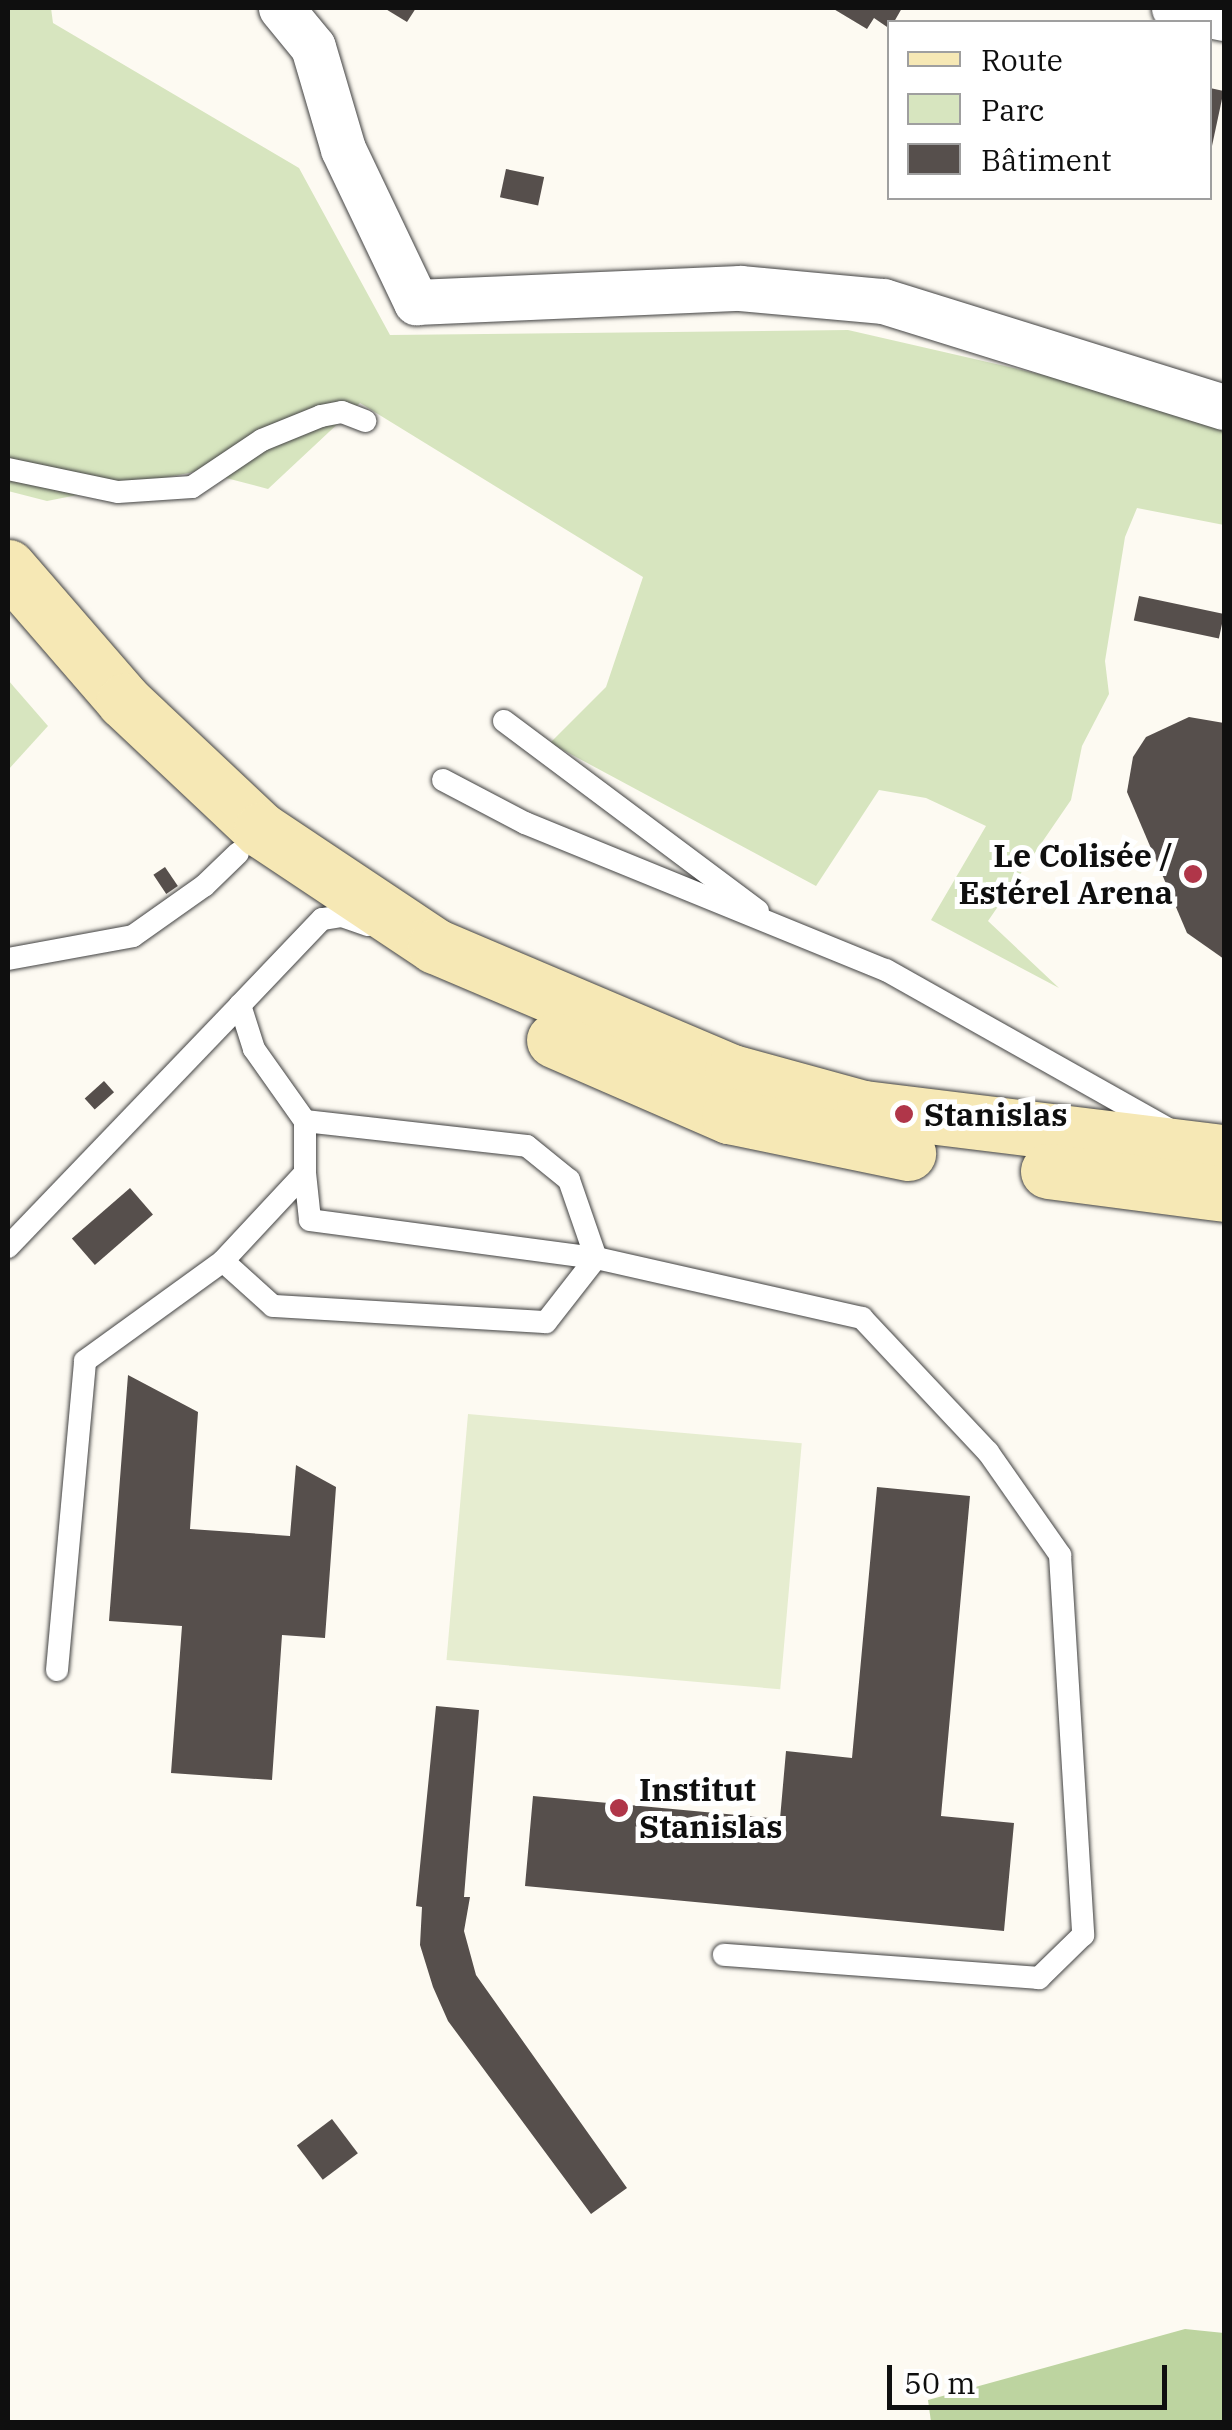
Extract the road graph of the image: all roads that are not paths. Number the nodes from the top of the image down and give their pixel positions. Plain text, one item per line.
1 (281, 8) edge
2 (1174, 8) edge
3 (1224, 13) edge
4 (1224, 407) edge
5 (365, 421) dead end
6 (8, 469) edge
7 (8, 568) edge
8 (8, 619) edge
9 (504, 721) dead end
10 (443, 780) dead end
11 (238, 853) junction
12 (322, 920) junction
13 (768, 920) junction
14 (8, 958) edge
15 (240, 1005) junction
16 (790, 1088) junction
17 (305, 1121) junction
18 (1218, 1166) edge
19 (305, 1173) junction
20 (8, 1246) edge
21 (596, 1258) junction
22 (223, 1261) junction
23 (57, 1670) dead end
24 (724, 1955) dead end

1 - 4 street
2 - 3 street
5 - 6 lane
7 - 16 main road
8 - 11 main road
9 - 13 lane
10 - 13 lane
11 - 12 main road
11 - 14 lane
12 - 15 lane
12 - 16 lane
12 - 18 main road
13 - 18 lane
15 - 17 lane
15 - 20 lane
16 - 18 main road
17 - 19 lane
17 - 21 lane
19 - 21 lane
19 - 22 lane
21 - 22 lane
21 - 24 lane
22 - 23 lane

